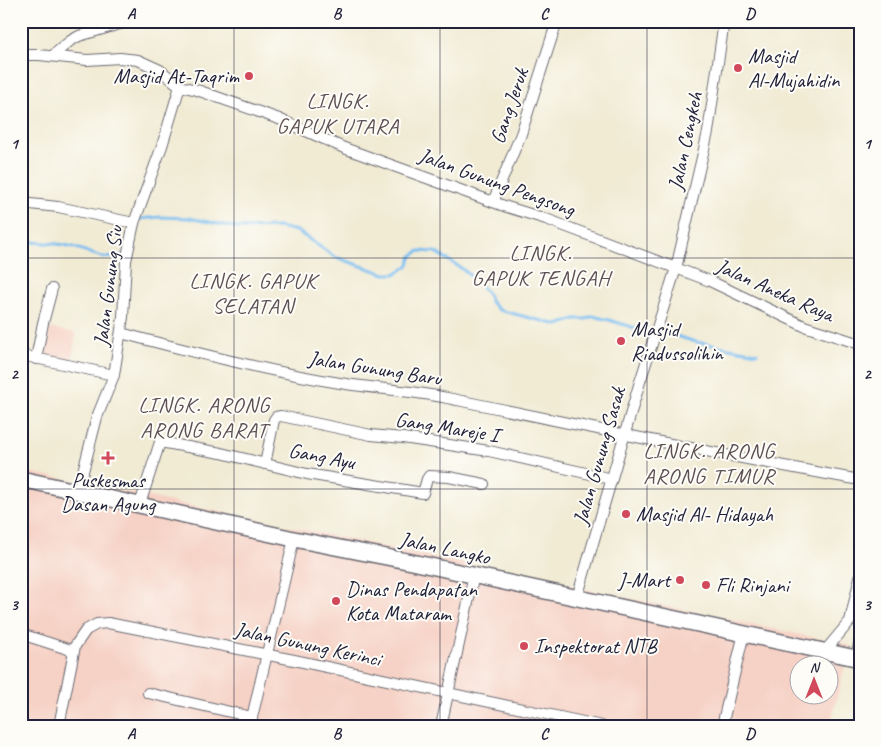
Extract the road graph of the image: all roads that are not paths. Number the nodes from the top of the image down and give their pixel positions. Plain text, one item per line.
1 (130, 21) edge
2 (556, 21) edge
3 (724, 21) edge
4 (21, 55) edge
5 (52, 56) junction
6 (180, 86) junction
7 (493, 202) junction
8 (21, 203) edge
9 (133, 221) junction
10 (676, 268) junction
11 (52, 289) dead end
12 (121, 334) junction
13 (860, 344) edge
14 (21, 355) edge
15 (36, 358) junction
16 (114, 375) junction
17 (625, 434) junction
18 (265, 464) junction
19 (21, 479) edge
20 (612, 479) junction
21 (860, 480) edge
22 (484, 484) dead end
23 (78, 491) junction
24 (140, 504) junction
25 (294, 539) junction
26 (474, 575) junction
27 (860, 577) edge
28 (577, 598) junction
29 (21, 634) edge
30 (744, 634) junction
31 (860, 640) edge
32 (74, 651) junction
33 (825, 651) junction
34 (267, 654) junction
35 (858, 658) edge
36 (148, 693) dead end
37 (448, 693) junction
38 (251, 722) edge
39 (59, 726) edge
40 (441, 726) edge
41 (602, 726) edge
42 (722, 726) edge

1 - 5 street
2 - 7 street, Gang Jeruk
3 - 10 street, Jalan Cengkeh
4 - 5 street, Jalan Gunung Pengsong
5 - 6 street, Jalan Gunung Pengsong
6 - 7 street, Jalan Gunung Pengsong
6 - 9 street, Jalan Gunung Siu
7 - 10 street, Jalan Gunung Pengsong
8 - 9 street
9 - 12 street, Jalan Gunung Siu
10 - 13 street, Jalan Aneka Raya
10 - 17 street, Jalan Gunung Sasak
11 - 15 street
12 - 16 street, Jalan Gunung Siu
12 - 17 street, Jalan Gunung Baru
14 - 15 street
15 - 16 street
16 - 23 street, Jalan Gunung Siu
17 - 20 street, Jalan Gunung Sasak
17 - 21 street, Jalan Gunung Baru
18 - 20 street, Gang Mareje I
18 - 22 street, Gang Ayu
18 - 24 street, Gang Ayu
19 - 23 main road, Jalan Langko
20 - 28 street, Jalan Gunung Sasak
23 - 24 main road, Jalan Langko
24 - 25 main road, Jalan Langko
25 - 26 main road, Jalan Langko
25 - 34 street
26 - 28 main road, Jalan Langko
26 - 37 street
27 - 33 street
28 - 30 main road, Jalan Langko
29 - 32 street
30 - 33 main road, Jalan Langko
30 - 42 street
31 - 35 street
32 - 34 street, Jalan Gunung Kerinci
32 - 39 street, Jalan Gunung Kerinci
33 - 35 main road, Jalan Langko
34 - 37 street, Jalan Gunung Kerinci
34 - 38 street
36 - 38 street
37 - 40 street
37 - 41 street, Jalan Gunung Kerinci

